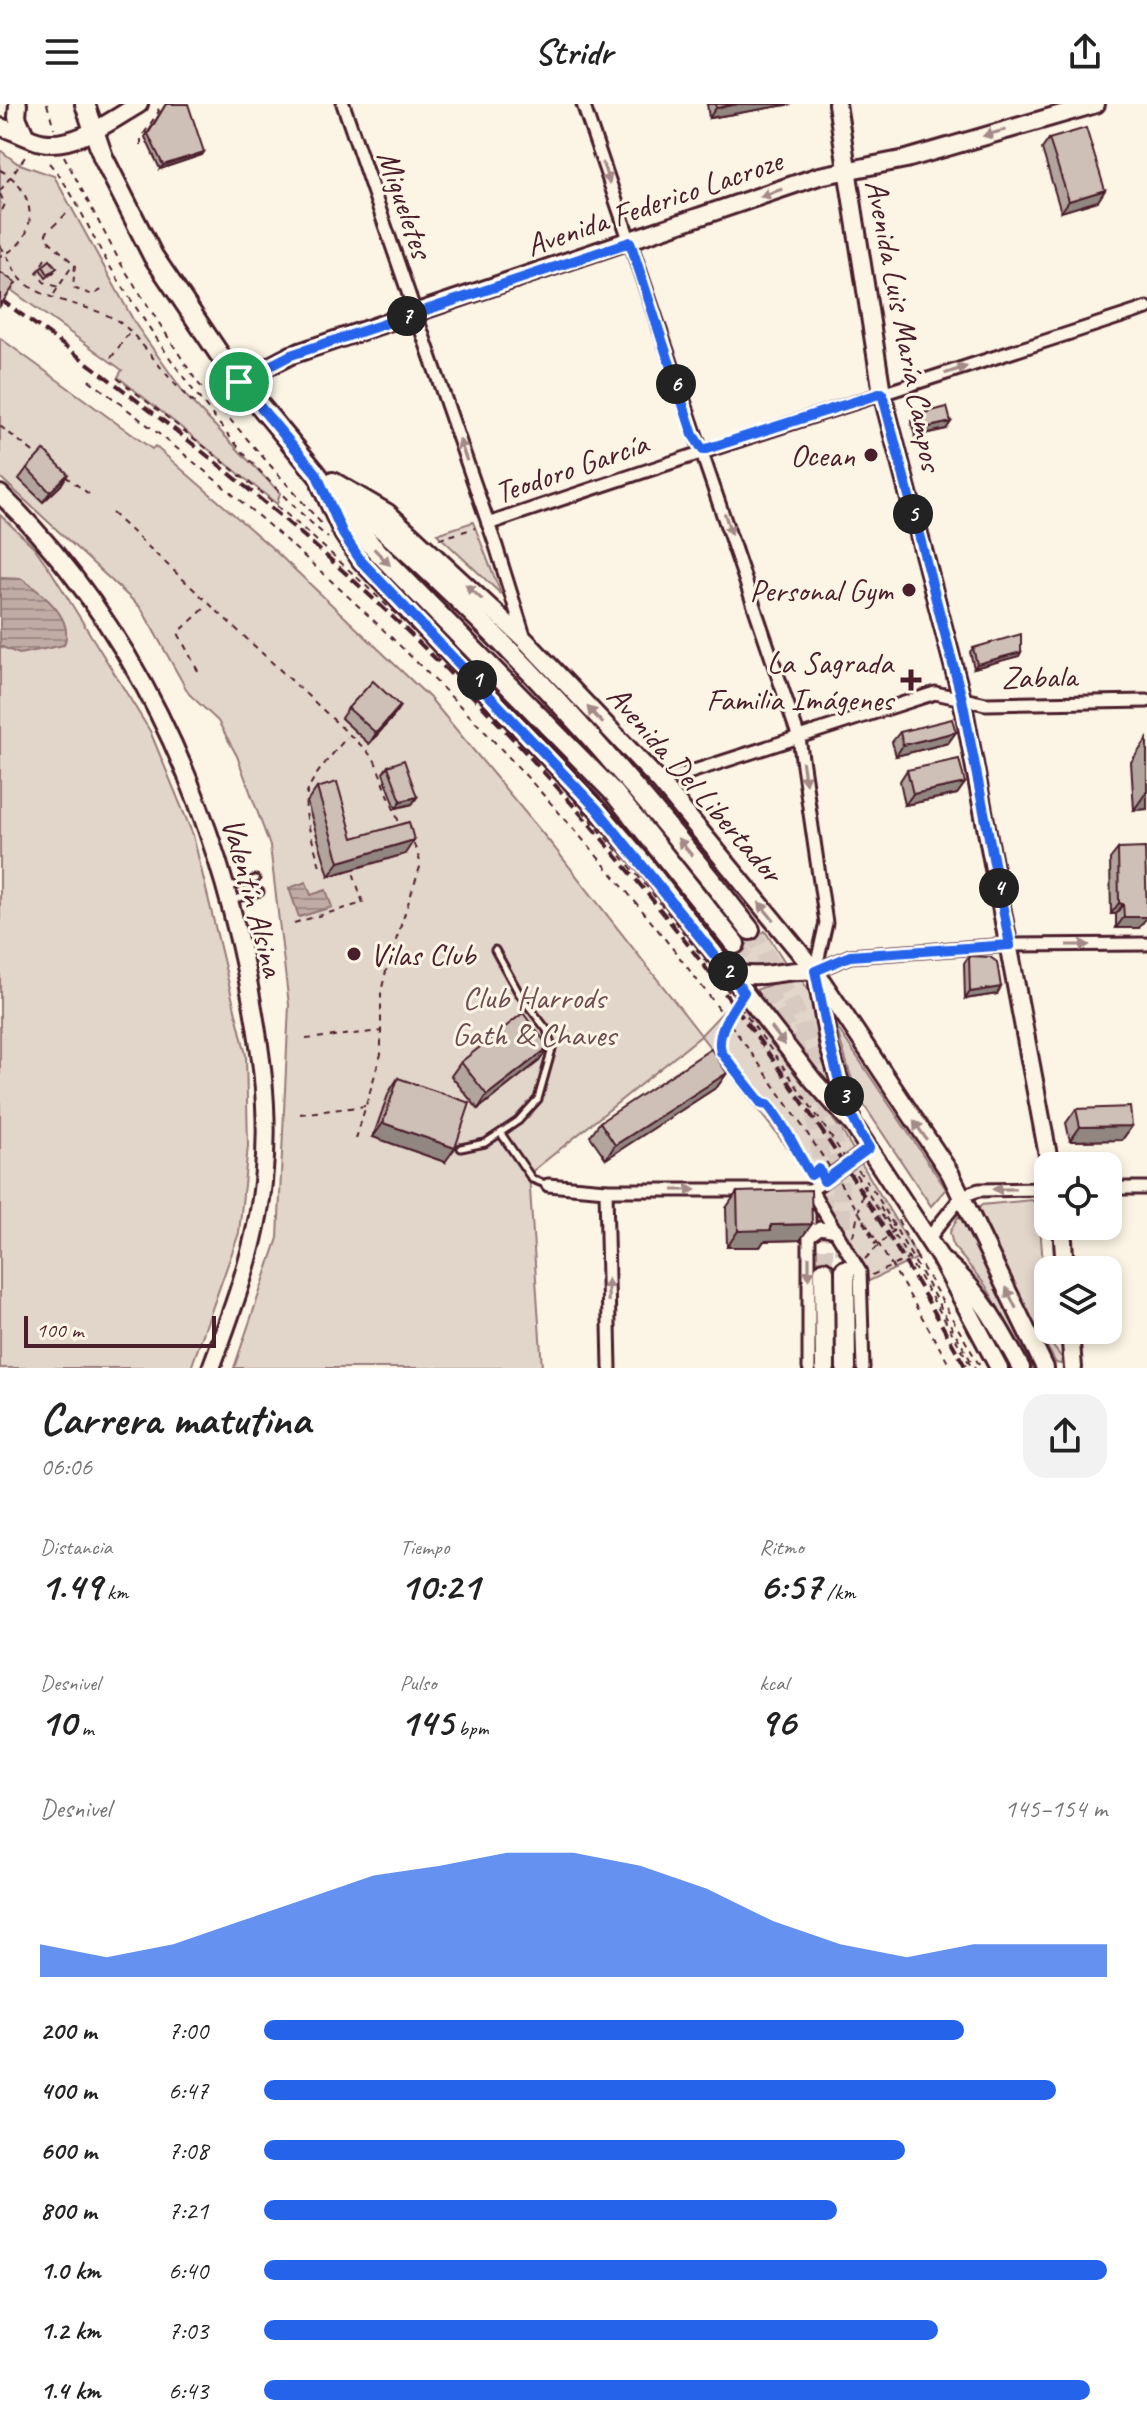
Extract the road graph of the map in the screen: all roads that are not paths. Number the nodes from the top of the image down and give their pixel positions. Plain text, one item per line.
1 (18, 104) edge
2 (85, 104) edge
3 (139, 104) edge
4 (343, 104) edge
5 (583, 104) edge
6 (837, 104) edge
7 (1096, 104) edge
8 (0, 127) edge
9 (94, 131) junction
10 (25, 135) junction
11 (846, 172) junction
12 (630, 242) junction
13 (1147, 308) edge
14 (415, 313) junction
15 (239, 382) junction
16 (882, 393) junction
17 (703, 450) junction
18 (316, 473) junction
19 (0, 494) edge
20 (488, 524) junction
21 (525, 640) junction
22 (962, 699) junction
23 (1147, 701) edge
24 (799, 738) junction
25 (660, 782) junction
26 (256, 879) dead end
27 (260, 892) dead end
28 (228, 894) junction
29 (750, 930) tunnel mouth
30 (735, 944) tunnel mouth
31 (1147, 944) edge
32 (1010, 945) junction
33 (495, 950) dead end
34 (728, 971) junction
35 (815, 971) junction
36 (854, 1126) junction
37 (502, 1135) junction
38 (461, 1148) edge
39 (869, 1148) junction
40 (1047, 1152) edge
41 (548, 1185) joint
42 (1122, 1188) edge
43 (1147, 1188) edge
44 (1034, 1189) edge
45 (606, 1190) junction
46 (811, 1190) junction
47 (962, 1196) junction
48 (841, 1230) junction
49 (809, 1236) junction
50 (928, 1239) junction
51 (939, 1256) junction
52 (845, 1270) tunnel mouth
53 (824, 1271) tunnel mouth
54 (1071, 1344) edge
55 (211, 1368) edge
56 (610, 1368) edge
57 (809, 1368) edge
58 (825, 1368) edge
59 (846, 1368) edge
60 (863, 1368) edge
61 (999, 1368) edge
62 (1021, 1368) edge
63 (1045, 1368) edge
64 (1073, 1368) edge

1 - 10 main road
2 - 9 main road, Avenida Del Libertador
3 - 9 main road
4 - 14 street, Migueletes
5 -> 12 street
6 - 11 main road, Avenida Luis María Campos
7 -> 11 main road, Avenida Federico Lacroze
8 - 10 main road
9 - 10 main road
9 - 15 main road, Avenida Del Libertador
11 -> 12 main road, Avenida Federico Lacroze
11 - 16 main road, Avenida Luis María Campos
12 - 14 main road, Avenida Federico Lacroze
12 - 17 street
16 -> 13 street, Teodoro García
14 - 15 main road, Avenida Federico Lacroze
20 -> 14 street, Migueletes
15 - 18 main road, Avenida Del Libertador
16 - 17 street, Teodoro García
16 - 22 main road, Avenida Luis María Campos
17 - 20 street, Teodoro García
17 -> 24 street
21 -> 18 main road, Avenida Del Libertador
29 -> 18 main road, Avenida Del Libertador
18 -> 30 main road, Avenida Del Libertador
18 - 34 main road, Avenida Del Libertador
19 - 28 main road, Valentín Alsina
20 - 21 street, Migueletes
25 -> 21 main road, Avenida Del Libertador
22 - 23 street, Zabala
22 - 24 street, Zabala
22 - 32 main road, Avenida Luis María Campos
24 - 25 street, Zabala
24 -> 35 street
35 -> 25 main road, Avenida Del Libertador
26 - 28 lane
27 - 28 lane
28 - 55 main road, Valentín Alsina
32 -> 31 street
32 - 35 street
32 - 40 main road, Avenida Luis María Campos
33 - 37 lane
34 - 35 main road
34 -> 36 main road, Avenida Del Libertador
35 - 36 main road
47 -> 35 main road, Avenida Del Libertador
36 - 39 main road, Avenida Del Libertador
37 - 38 lane
37 - 41 lane
39 - 46 street
39 - 50 main road, Avenida Del Libertador
41 - 45 street
42 - 43 street
44 -> 47 street
45 -> 46 street
56 -> 45 street
46 - 48 street
46 - 49 street
47 - 50 street
63 -> 47 main road, Avenida Del Libertador
48 - 49 street
48 - 60 street
49 -> 57 street
50 - 51 main road, Avenida Del Libertador
51 - 61 main road
51 - 62 main road
52 - 59 main road
53 - 58 main road
54 - 64 main road

